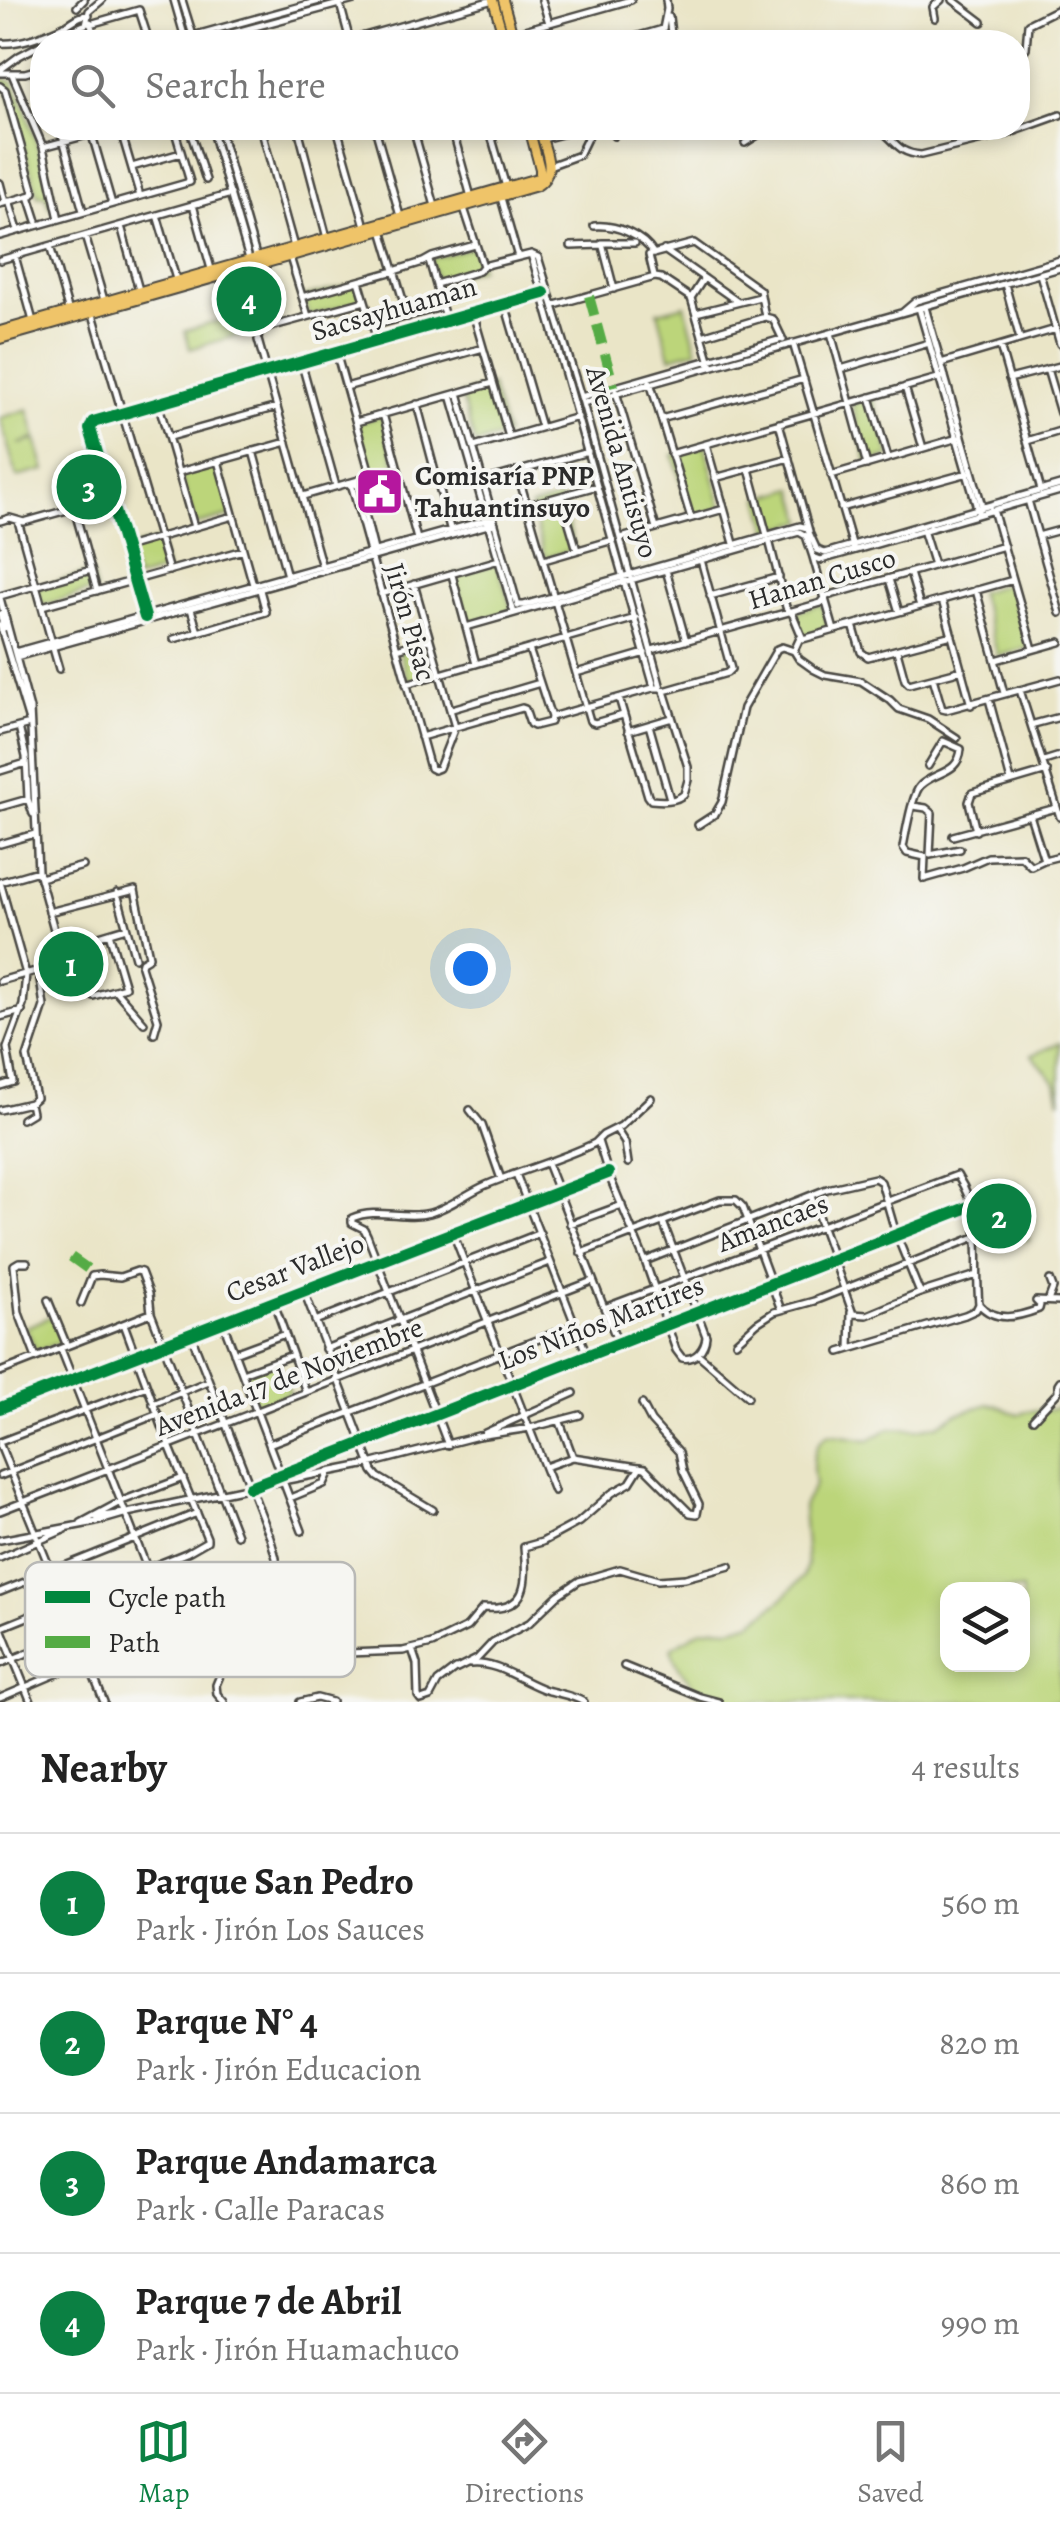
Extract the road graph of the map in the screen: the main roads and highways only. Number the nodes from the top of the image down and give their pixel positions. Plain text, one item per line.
1 (493, 0) edge
2 (502, 0) edge
3 (505, 30) edge
4 (507, 30) edge
5 (532, 140) edge
6 (542, 140) edge
7 (502, 191) junction
8 (402, 221) junction
9 (292, 252) junction
10 (253, 264) junction
11 (141, 295) junction
12 (92, 309) junction
13 (0, 331) edge
14 (0, 339) edge

1 - 3 main road
2 - 4 main road
5 - 7 main road
6 - 7 main road
7 - 8 main road
7 - 8 main road
8 - 9 main road
8 - 9 main road
9 - 10 main road
10 - 11 main road
10 - 11 main road
11 - 12 main road
11 - 12 main road
12 - 13 main road
12 - 14 main road

